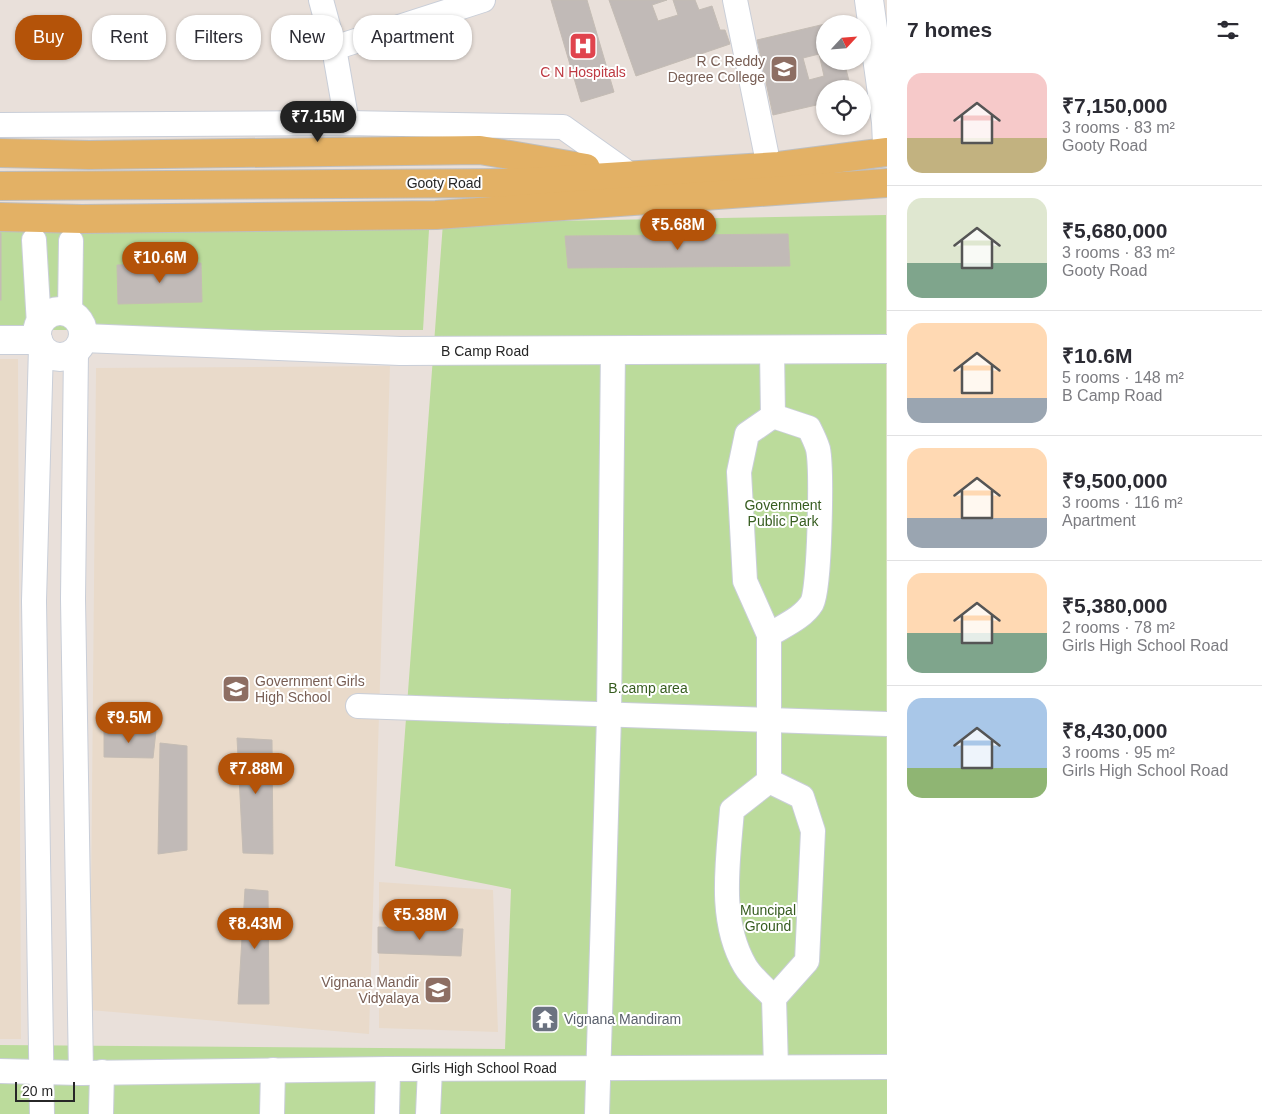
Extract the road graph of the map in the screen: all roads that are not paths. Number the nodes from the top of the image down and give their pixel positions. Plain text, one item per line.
1 (322, 0) edge
2 (483, 0) edge
3 (735, 0) edge
4 (869, 0) edge
5 (326, 15) edge
6 (343, 45) edge
7 (336, 60) edge
8 (886, 122) edge
9 (347, 123) junction
10 (0, 125) edge
11 (887, 144) edge
12 (0, 153) edge
13 (887, 153) edge
14 (769, 167) junction
15 (632, 176) junction
16 (886, 183) edge
17 (0, 186) edge
18 (0, 217) edge
19 (34, 240) dead end
20 (71, 241) dead end
21 (70, 313) junction
22 (39, 337) junction
23 (0, 340) edge
24 (79, 345) junction
25 (887, 349) edge
26 (613, 350) junction
27 (772, 350) junction
28 (773, 416) junction
29 (769, 635) junction
30 (358, 706) dead end
31 (609, 716) junction
32 (769, 721) junction
33 (887, 724) edge
34 (769, 781) junction
35 (774, 998) junction
36 (598, 1067) junction
37 (776, 1067) junction
38 (887, 1067) edge
39 (388, 1069) junction
40 (430, 1069) junction
41 (273, 1070) junction
42 (0, 1071) edge
43 (40, 1071) junction
44 (91, 1073) junction
45 (42, 1114) edge
46 (101, 1114) edge
47 (272, 1114) edge
48 (387, 1114) edge
49 (428, 1114) edge
50 (597, 1114) edge

1 - 5 street
2 - 6 street
3 - 14 street
4 - 8 main road
7 - 9 street
8 - 11 main road
9 - 10 street
9 - 15 street
12 - 15 main road
13 - 14 main road, Gooty Road
13 - 16 main road
14 - 15 main road, Gooty Road
15 - 17 main road, Gooty Road
16 - 18 main road, Gooty Road
19 - 22 street
20 - 21 street
21 - 22 main road
21 - 24 main road
22 - 23 main road
22 - 24 main road
22 - 43 street
24 - 26 main road, B Camp Road
24 - 44 street
25 - 27 main road, B Camp Road
26 - 27 main road, B Camp Road
26 - 31 street
27 - 28 street
28 - 29 street
28 - 29 street
29 - 32 street
30 - 31 street
31 - 32 street
31 - 36 street
32 - 33 street
32 - 34 street
34 - 35 street
34 - 35 street
35 - 37 street
36 - 37 street, Girls High School Road
36 - 40 street, Girls High School Road
36 - 50 street
37 - 38 street, Girls High School Road
39 - 40 street, Girls High School Road
39 - 41 street, Girls High School Road
39 - 48 street
40 - 49 street
41 - 44 street, Girls High School Road
41 - 47 street
42 - 43 street, Girls High School Road
43 - 44 street, Girls High School Road
43 - 45 street
44 - 46 street

